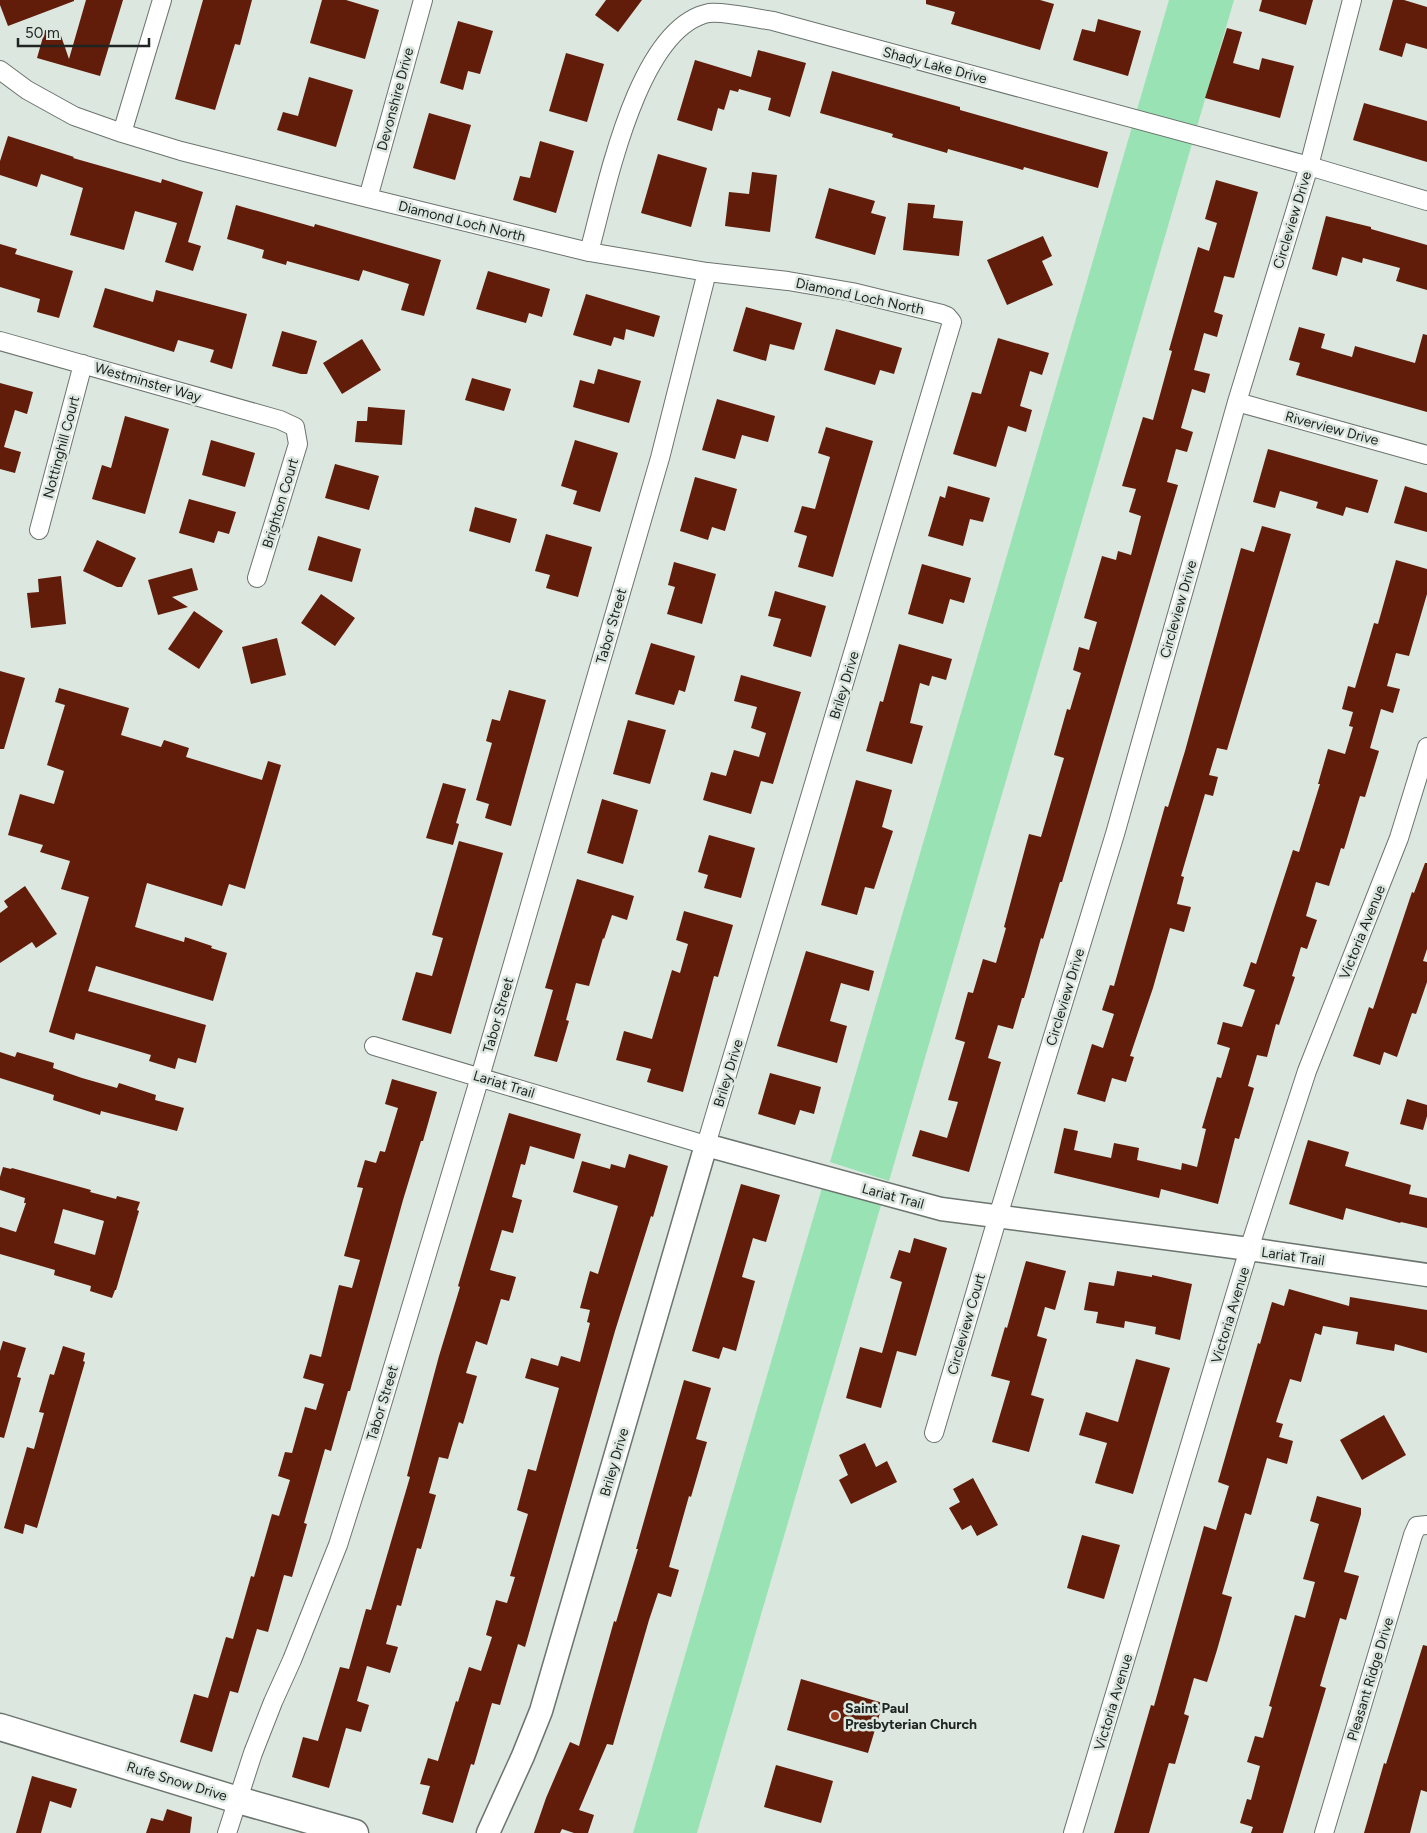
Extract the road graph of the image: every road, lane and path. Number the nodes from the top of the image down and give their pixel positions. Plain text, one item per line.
1 (162, 0) edge
2 (423, 0) edge
3 (1352, 0) edge
4 (0, 70) edge
5 (122, 133) junction
6 (1309, 166) junction
7 (368, 198) junction
8 (1427, 202) edge
9 (589, 252) junction
10 (707, 272) junction
11 (942, 314) joint
12 (0, 341) edge
13 (83, 364) junction
14 (1237, 402) junction
15 (295, 427) joint
16 (1427, 455) edge
17 (39, 530) dead end
18 (257, 578) dead end
19 (1427, 747) edge
20 (374, 1046) dead end
21 (480, 1077) junction
22 (706, 1145) junction
23 (998, 1216) junction
24 (1249, 1249) junction
25 (1427, 1275) edge
26 (934, 1433) dead end
27 (1422, 1526) edge
28 (0, 1727) edge
29 (238, 1800) junction
30 (227, 1833) edge
31 (355, 1833) edge
32 (488, 1833) edge
33 (1073, 1833) edge
34 (1324, 1833) edge

1 - 5 street
2 - 7 street, Devonshire Drive
3 - 6 street, Circleview Drive
4 - 5 street, Diamond Loch North
5 - 7 street, Diamond Loch North
6 - 8 street, Shady Lake Drive
6 - 9 street, Shady Lake Drive
6 - 14 street, Circleview Drive
7 - 9 street, Diamond Loch North
9 - 10 street, Diamond Loch North
10 - 11 street, Diamond Loch North
10 - 21 street, Tabor Street
11 - 22 street, Briley Drive
12 - 13 street, Westminster Way
13 - 15 street, Westminster Way
13 - 17 street, Nottinghill Court
14 - 16 street, Riverview Drive
14 - 23 street, Circleview Drive
15 - 18 street, Brighton Court
19 - 24 street, Victoria Avenue
20 - 21 street, Lariat Trail
21 - 22 street, Lariat Trail
21 - 29 street, Tabor Street
22 - 23 street, Lariat Trail
22 - 32 street, Briley Drive
23 - 24 street, Lariat Trail
23 - 26 street, Circleview Court
24 - 25 street, Lariat Trail
24 - 33 street, Victoria Avenue
27 - 34 street, Pleasant Ridge Drive
28 - 29 main road, Rufe Snow Drive
29 - 30 street, Tabor Street
29 - 31 main road, Rufe Snow Drive

